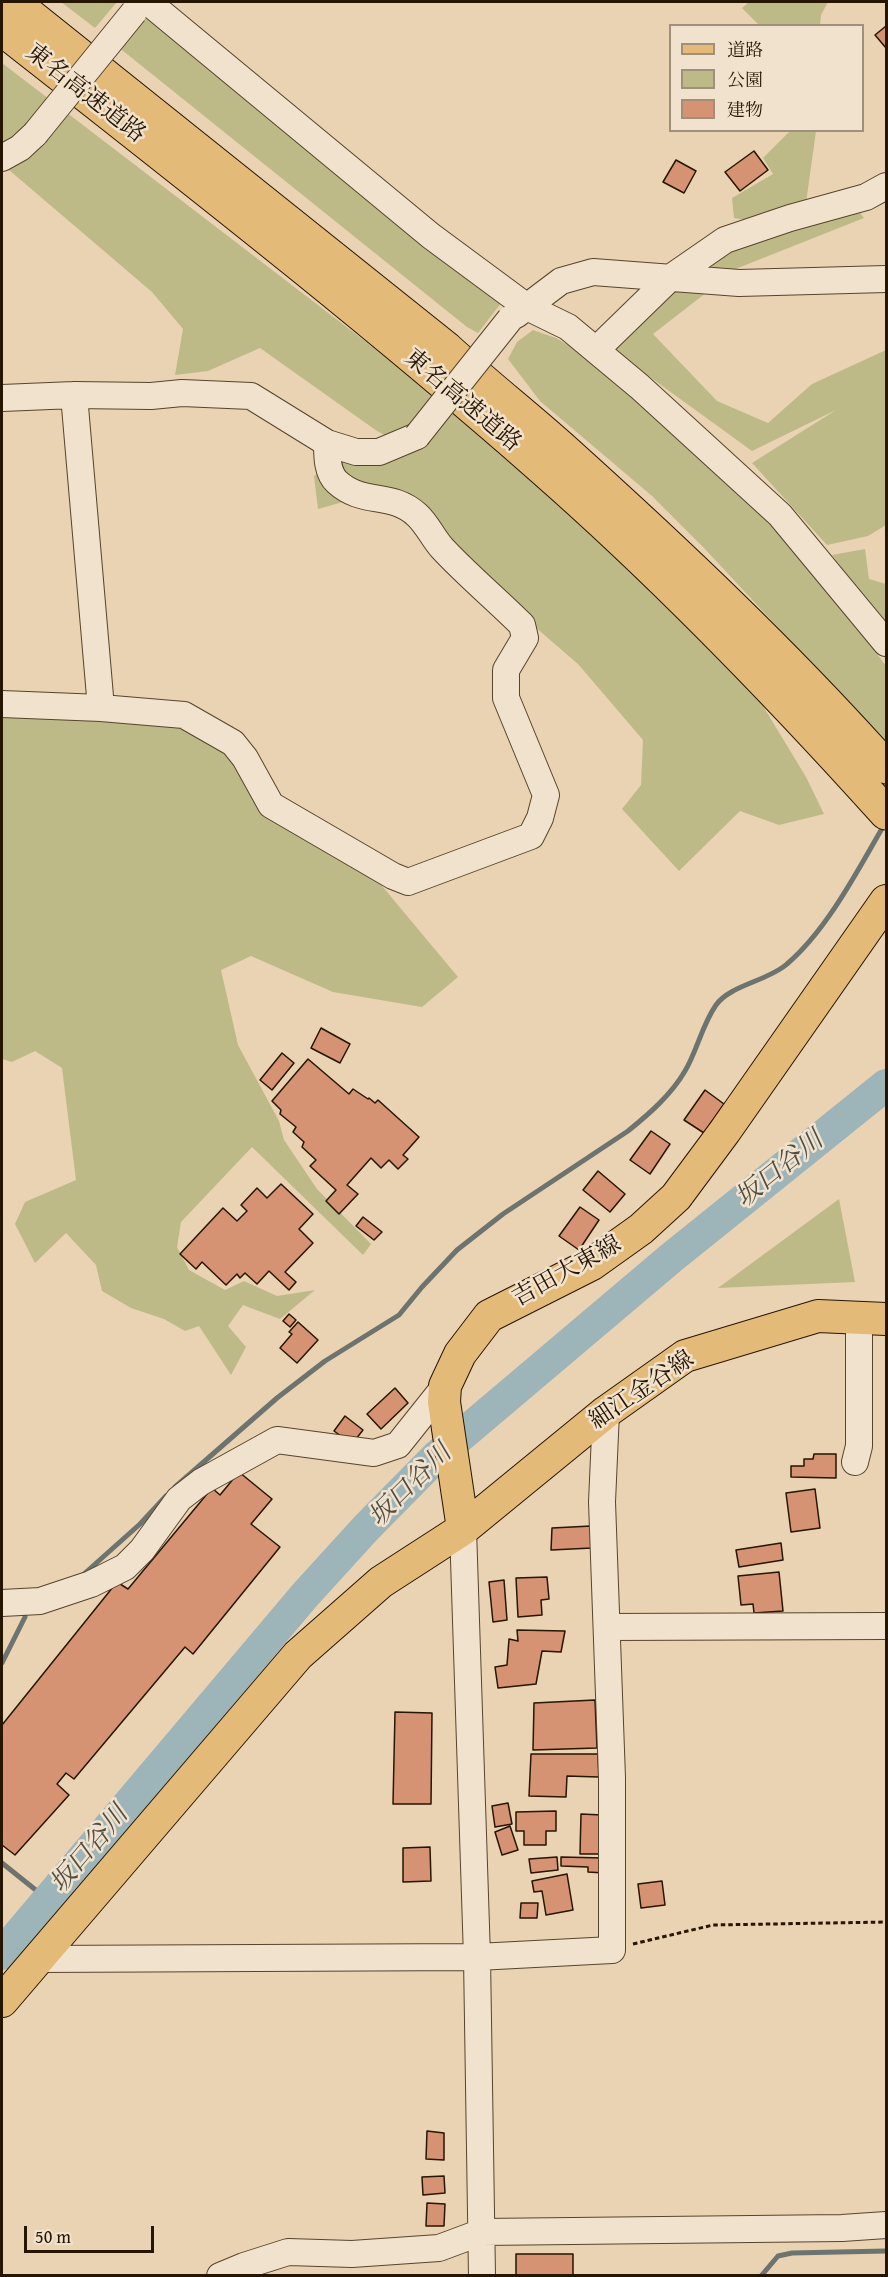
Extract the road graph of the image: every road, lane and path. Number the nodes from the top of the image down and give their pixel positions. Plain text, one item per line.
1 (13, 2) edge
2 (143, 5) edge
3 (2, 29) edge
4 (2, 158) edge
5 (886, 186) edge
6 (670, 278) junction
7 (886, 279) edge
8 (518, 313) junction
9 (596, 350) junction
10 (74, 395) junction
11 (2, 398) edge
12 (327, 443) junction
13 (886, 643) edge
14 (2, 704) edge
15 (101, 708) junction
16 (886, 767) edge
17 (886, 813) edge
18 (886, 902) edge
19 (873, 1318) edge
20 (444, 1394) junction
21 (606, 1412) junction
22 (855, 1462) dead end
23 (461, 1518) junction
24 (2, 1603) edge
25 (886, 1626) edge
26 (607, 1627) junction
27 (886, 1922) edge
28 (612, 1950) junction
29 (477, 1957) junction
30 (36, 1959) junction
31 (2, 2001) edge
32 (886, 2225) edge
33 (482, 2232) junction
34 (220, 2276) edge
35 (482, 2276) edge

1 - 16 highway, 東名高速道路
2 - 4 street, bridge
2 - 8 street
3 - 17 highway, 東名高速道路
5 - 6 street
6 - 7 street
6 - 8 street
6 - 9 street
8 - 9 street
8 - 12 street, bridge
9 - 13 street
10 - 11 street
10 - 12 street
10 - 15 street
12 - 15 street
14 - 15 street
18 - 20 main road, 吉田大東線
19 - 21 main road, 細江金谷線
19 - 22 street
20 - 23 main road
20 - 24 street
21 - 23 main road, 細江金谷線
21 - 26 street
23 - 29 street
23 - 30 main road, 細江金谷線
25 - 26 street
26 - 28 street
27 - 28 path
28 - 29 street
29 - 30 street
29 - 33 street
30 - 31 main road, 細江金谷線
32 - 33 street
33 - 34 street
33 - 35 street

